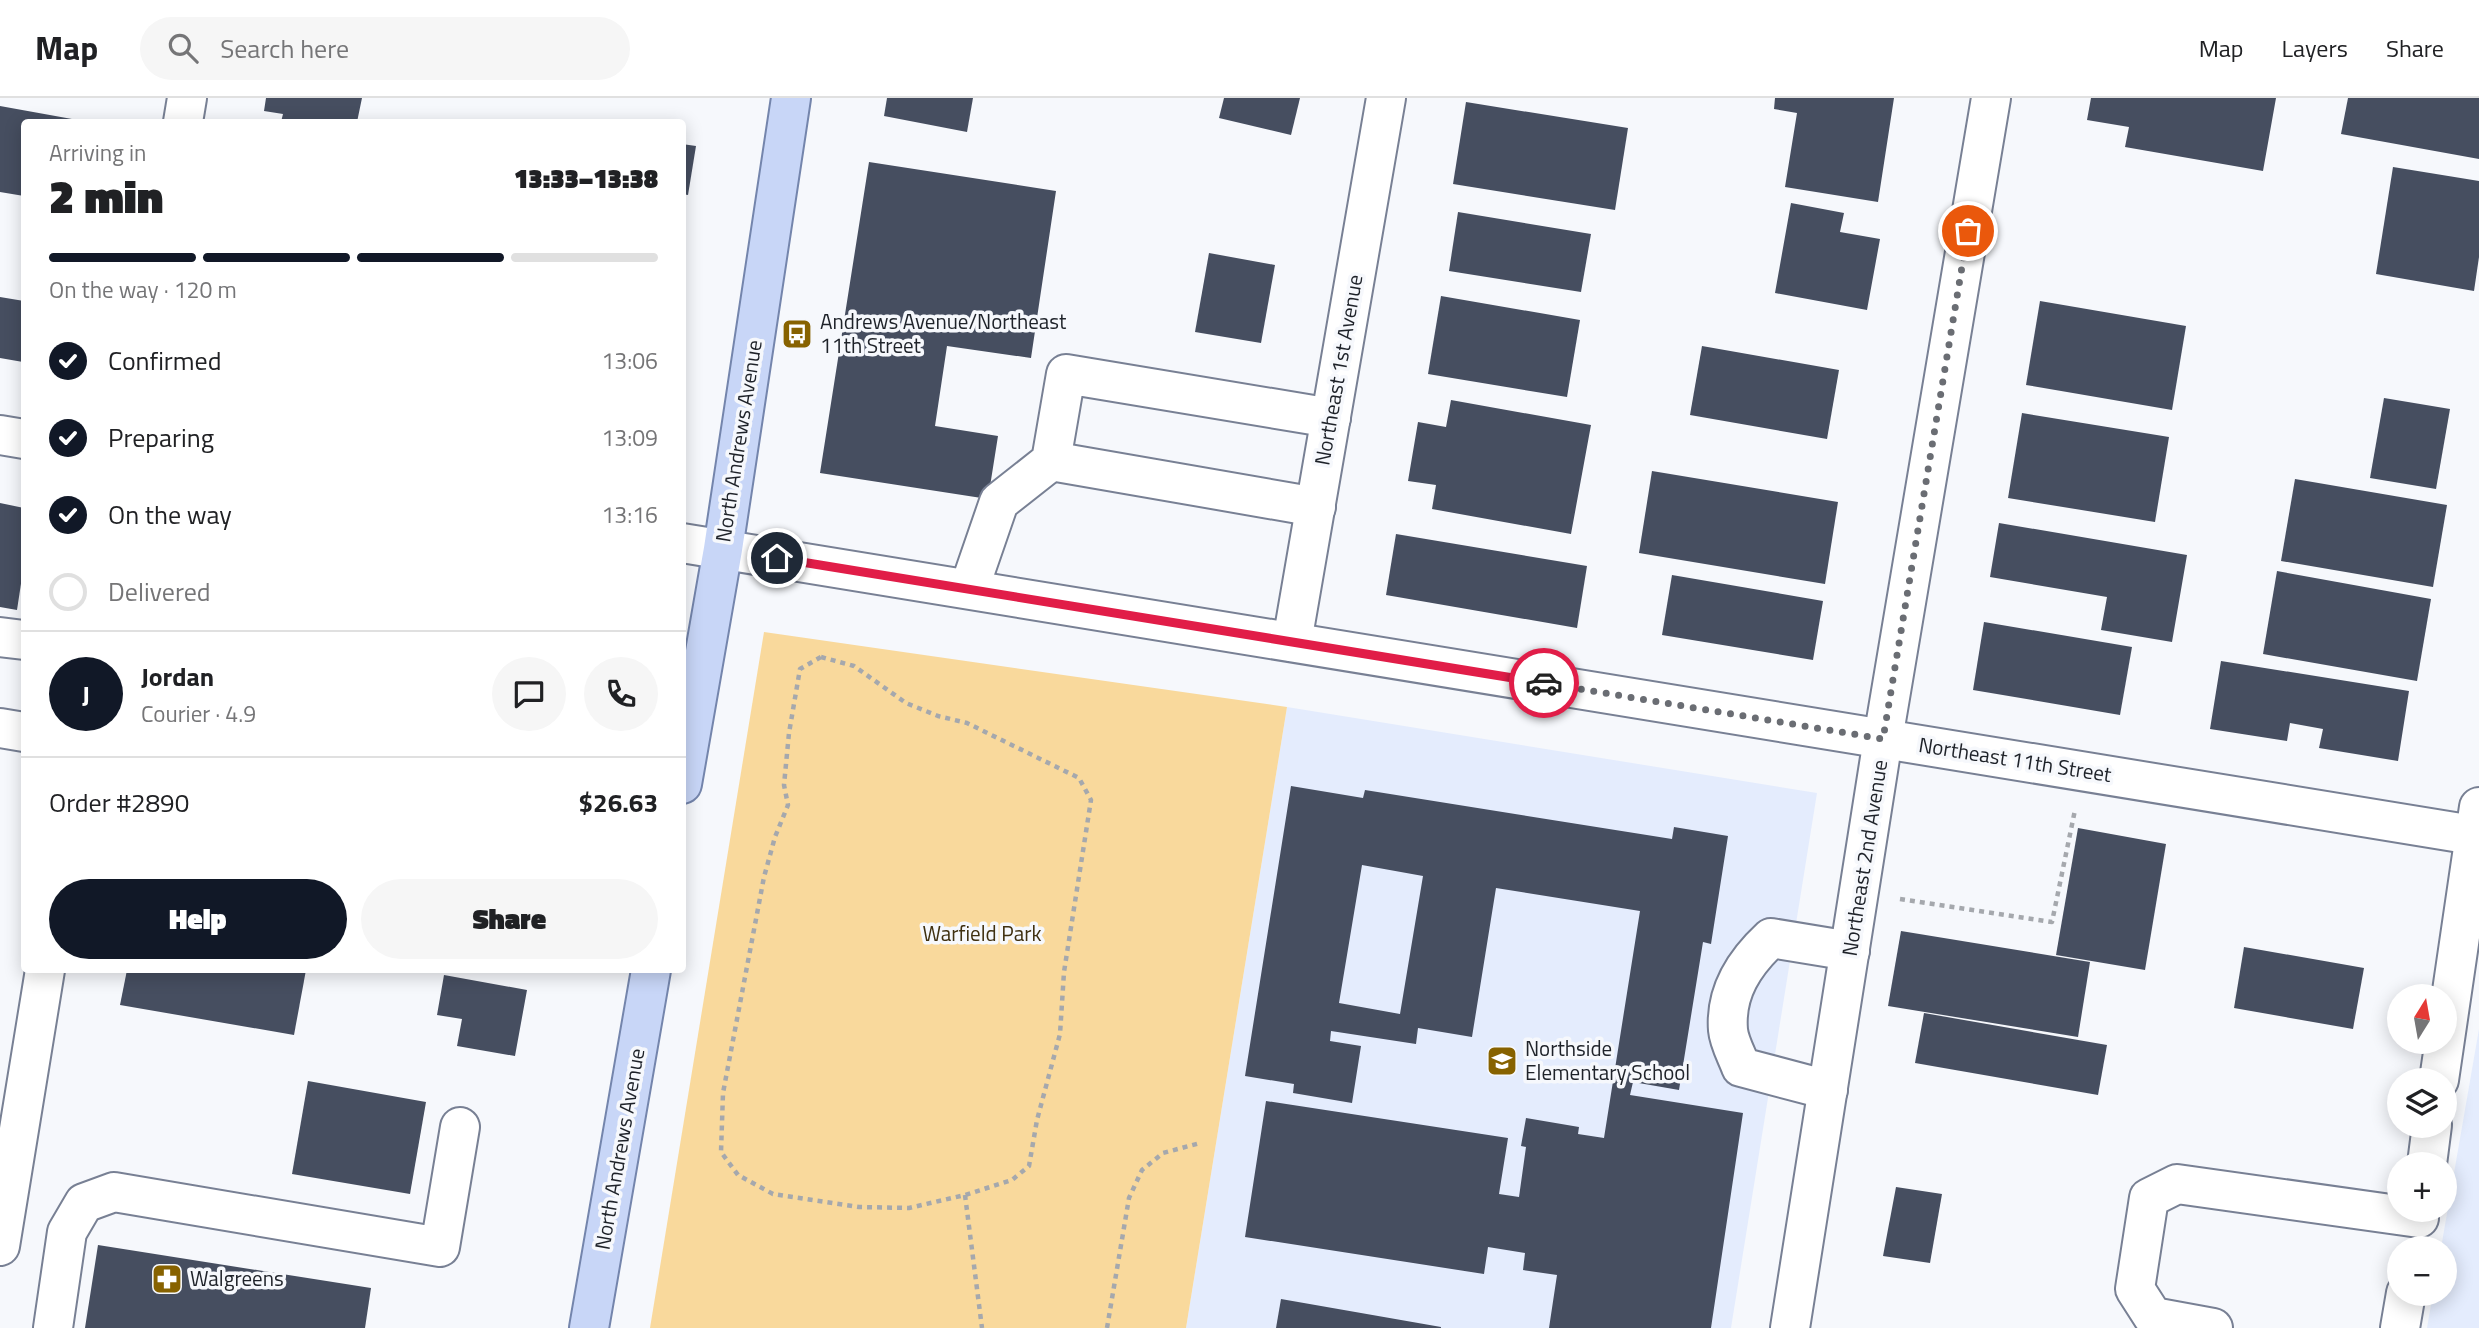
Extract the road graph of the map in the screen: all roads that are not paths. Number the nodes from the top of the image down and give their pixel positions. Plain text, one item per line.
1 (187, 98) edge
2 (790, 98) edge
3 (1385, 98) edge
4 (1990, 98) edge
5 (184, 119) edge
6 (1331, 418) junction
7 (0, 435) edge
8 (21, 438) edge
9 (1051, 461) junction
10 (1316, 507) junction
11 (686, 544) edge
12 (723, 550) junction
13 (968, 589) junction
14 (0, 637) edge
15 (21, 640) edge
16 (1292, 642) junction
17 (0, 728) edge
18 (21, 732) edge
19 (1883, 739) junction
20 (686, 761) edge
21 (2477, 826) edge
22 (1850, 951) junction
23 (45, 973) edge
24 (642, 973) edge
25 (2441, 1068) edge
26 (1828, 1090) junction
27 (460, 1127) dead end
28 (2417, 1225) edge
29 (0, 1246) edge
30 (2404, 1306) edge
31 (52, 1328) edge
32 (589, 1328) edge
33 (1790, 1328) edge
34 (2213, 1328) edge
35 (2400, 1328) edge

1 - 5 street
2 - 12 main road, North Andrews Avenue
3 - 6 street, Northeast 1st Avenue
4 - 19 street, Northeast 2nd Avenue
6 - 9 street
6 - 10 street, Northeast 1st Avenue
7 - 8 street
9 - 10 street
9 - 13 street
10 - 16 street, Northeast 1st Avenue
11 - 12 street, Northeast 11th Street
12 - 13 street, Northeast 11th Street
12 - 20 main road, North Andrews Avenue
13 - 16 street, Northeast 11th Street
14 - 15 street
16 - 19 street, Northeast 11th Street
17 - 18 street
19 - 21 street, Northeast 11th Street
19 - 22 street, Northeast 2nd Avenue
21 - 25 street
22 - 26 street, Northeast 2nd Avenue
22 - 26 street
23 - 29 street
24 - 32 main road, North Andrews Avenue
26 - 33 street, Northeast 2nd Avenue
27 - 31 street
28 - 34 street
30 - 35 street

